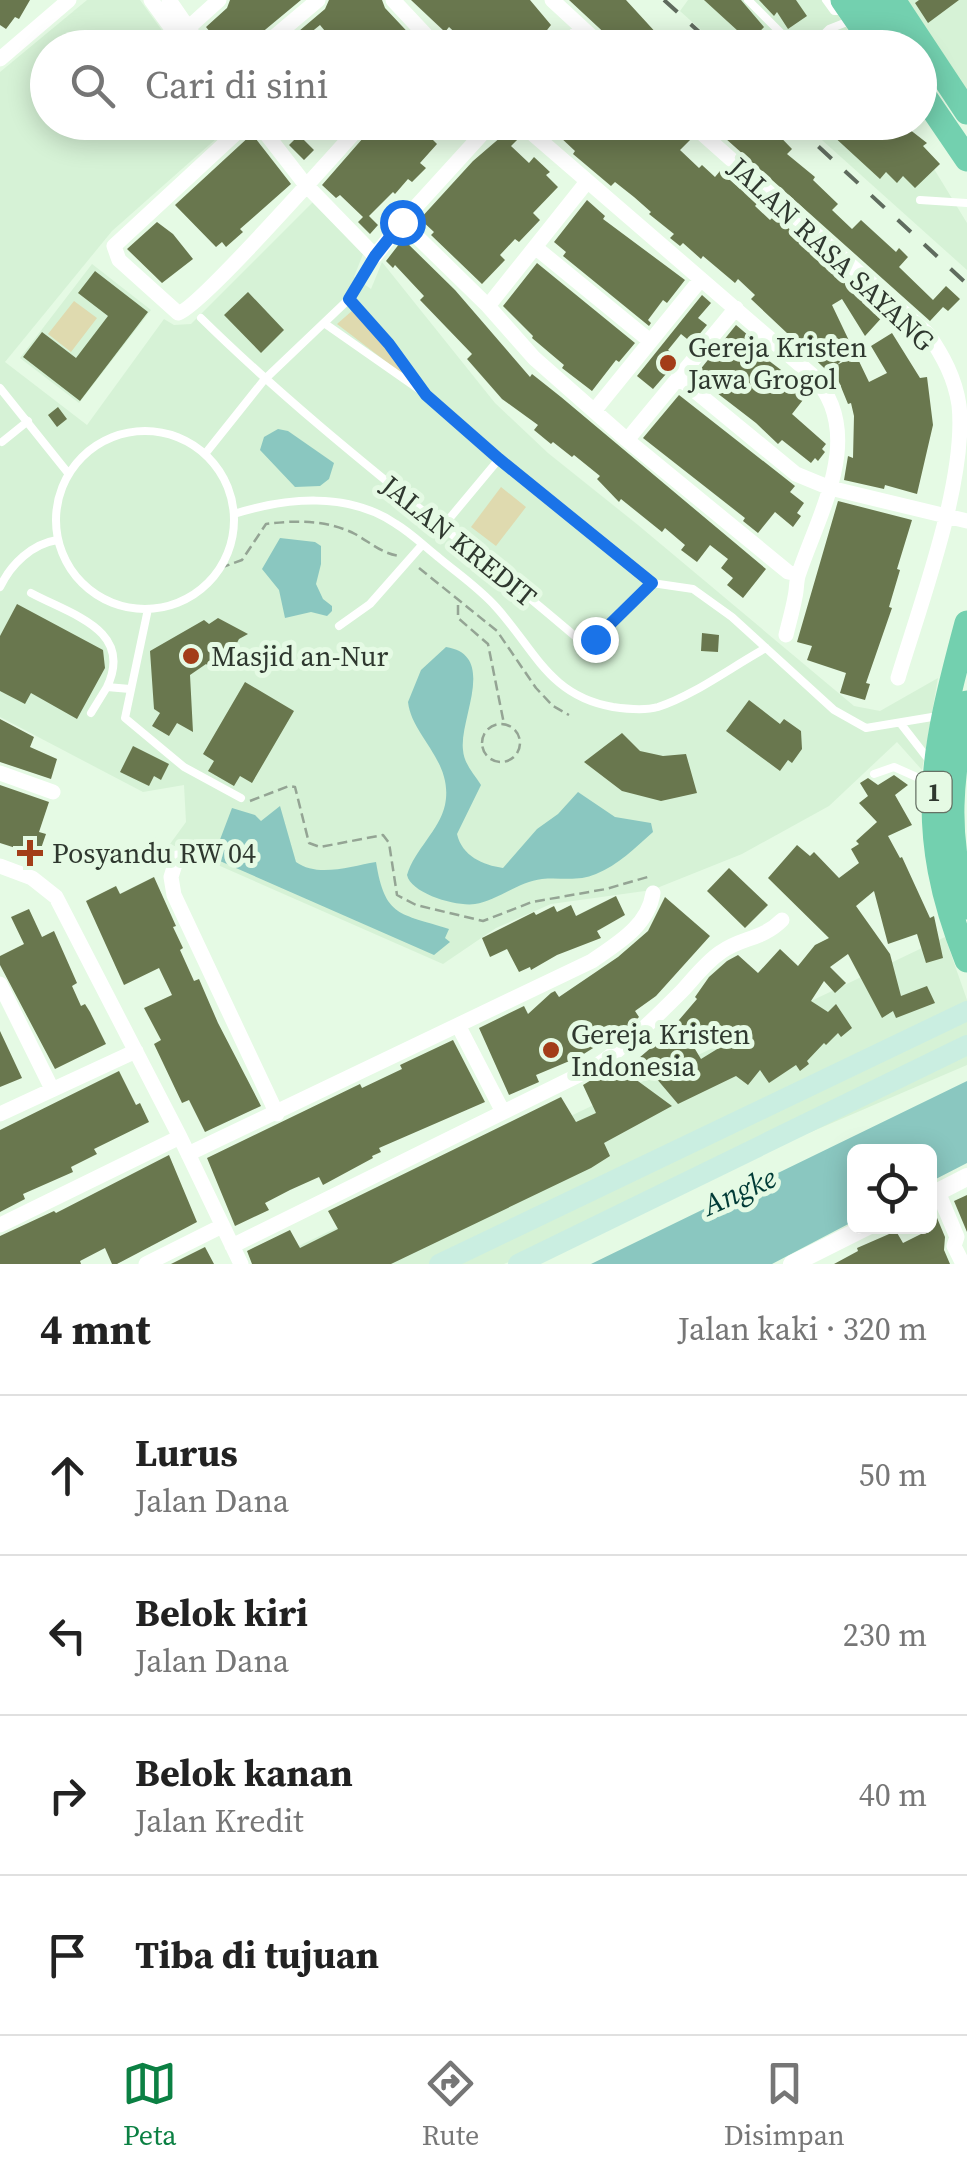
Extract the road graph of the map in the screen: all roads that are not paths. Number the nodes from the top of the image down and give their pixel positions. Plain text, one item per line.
1 (70, 0) edge
2 (151, 0) edge
3 (169, 0) edge
4 (220, 0) edge
5 (318, 0) edge
6 (393, 0) edge
7 (552, 0) edge
8 (748, 0) edge
9 (893, 0) edge
10 (850, 5) edge
11 (188, 28) joint
12 (582, 28) edge
13 (34, 30) edge
14 (173, 30) edge
15 (282, 30) edge
16 (420, 30) edge
17 (777, 30) edge
18 (828, 30) edge
19 (865, 30) edge
20 (873, 30) edge
21 (879, 30) edge
22 (913, 30) edge
23 (30, 34) edge
24 (0, 59) edge
25 (937, 67) edge
26 (937, 100) edge
27 (967, 112) edge
28 (937, 115) edge
29 (937, 135) edge
30 (229, 140) edge
31 (263, 140) edge
32 (347, 140) edge
33 (478, 140) edge
34 (538, 140) edge
35 (709, 140) edge
36 (967, 144) edge
37 (967, 159) edge
38 (967, 178) edge
39 (586, 183) junction
40 (305, 184) junction
41 (920, 200) dead end
42 (967, 203) edge
43 (405, 225) junction
44 (535, 247) junction
45 (375, 256) junction
46 (701, 279) junction
47 (349, 299) junction
48 (488, 306) junction
49 (736, 308) junction
50 (200, 318) dead end
51 (324, 323) junction
52 (650, 340) junction
53 (678, 377) junction
54 (264, 380) junction
55 (0, 388) edge
56 (426, 395) junction
57 (963, 406) edge
58 (594, 412) junction
59 (28, 421) junction
60 (627, 440) junction
61 (1, 443) edge
62 (205, 454) junction
63 (499, 459) junction
64 (68, 473) junction
65 (830, 488) junction
66 (234, 514) junction
67 (947, 516) junction
68 (967, 521) edge
69 (444, 525) junction
70 (57, 540) junction
71 (422, 545) junction
72 (798, 574) junction
73 (1, 582) edge
74 (652, 583) junction
75 (31, 593) dead end
76 (148, 609) junction
77 (967, 623) edge
78 (339, 626) dead end
79 (786, 634) dead end
80 (766, 648) junction
81 (967, 667) edge
82 (898, 678) dead end
83 (107, 687) junction
84 (130, 689) junction
85 (967, 704) edge
86 (91, 713) dead end
87 (942, 716) junction
88 (900, 724) junction
89 (0, 773) edge
90 (874, 774) dead end
91 (935, 776) junction
92 (53, 792) dead end
93 (241, 798) road end
94 (177, 858) dead end
95 (0, 866) edge
96 (652, 884) road end
97 (967, 907) edge
98 (782, 920) dead end
99 (963, 936) edge
100 (967, 960) edge
101 (0, 984) edge
102 (967, 1011) edge
103 (459, 1028) junction
104 (967, 1045) edge
105 (136, 1051) junction
106 (52, 1090) junction
107 (503, 1112) junction
108 (0, 1114) edge
109 (277, 1114) junction
110 (713, 1134) junction
111 (180, 1137) junction
112 (188, 1154) junction
113 (726, 1163) junction
114 (966, 1179) edge
115 (937, 1193) edge
116 (937, 1200) edge
117 (0, 1224) edge
118 (222, 1226) junction
119 (856, 1234) edge
120 (232, 1246) junction
121 (818, 1258) edge
122 (146, 1264) edge
123 (241, 1264) edge
124 (440, 1264) edge
125 (518, 1264) edge
126 (792, 1264) edge
127 (962, 1264) edge

1 - 13 street
2 - 14 street
3 - 11 street
4 - 11 street
5 - 15 street
6 - 16 street
7 - 12 street
8 - 17 lane
9 - 22 highway
10 - 18 lane
10 - 19 highway
10 - 20 highway
10 - 21 highway
23 - 24 street
25 - 27 highway
26 - 36 highway
28 - 37 highway
29 - 38 highway
30 - 40 street
31 - 40 street
32 - 40 street
33 - 43 street
34 - 39 street
35 - 57 street, JALAN RASA SAYANG
39 - 44 street
39 - 46 street
40 - 45 street
41 - 42 lane
43 - 45 street
43 - 48 street
44 - 48 street
44 - 52 street
45 - 47 lane
46 - 49 street
46 - 52 street
47 - 51 lane
47 - 56 lane
48 - 58 street
49 - 53 street
49 - 65 street
50 - 54 lane, JALAN KREDIT
51 - 54 lane
51 - 56 lane
52 - 58 street
53 - 60 street
53 - 65 street
54 - 62 lane
54 - 69 lane, JALAN KREDIT
55 - 59 lane
56 - 63 lane
57 - 67 street, JALAN RASA SAYANG
58 - 60 street
59 - 61 lane
59 - 64 lane
60 - 72 street
62 - 64 lane
62 - 66 lane
63 - 69 lane
63 - 74 lane
64 - 70 lane
65 - 67 street
65 - 72 street
66 - 71 lane, JALAN KREDIT
66 - 76 lane
67 - 68 street
67 - 82 street, JALAN RASA SAYANG
69 - 74 lane, JALAN KREDIT
70 - 73 lane
70 - 76 lane
71 - 78 lane
71 - 80 lane, JALAN KREDIT
72 - 79 street
74 - 80 lane
75 - 83 lane
76 - 84 lane
77 - 87 highway, 1
80 - 88 lane
81 - 99 highway, 1
83 - 84 lane
83 - 86 lane
84 - 93 lane
85 - 97 highway, 1
87 - 88 lane
87 - 91 highway, 1
88 - 91 lane
89 - 92 street
90 - 91 lane
91 - 99 highway, 1
94 - 109 street
95 - 105 street
96 - 103 street
98 - 107 street
99 - 100 highway, 1
101 - 106 street
102 - 110 main road
103 - 107 street
103 - 109 street
104 - 113 main road
105 - 106 street
105 - 111 street
106 - 108 street
107 - 120 street
109 - 112 street
110 - 113 main road
110 - 124 main road
111 - 112 street
111 - 117 street
112 - 118 street
113 - 125 main road
114 - 115 street
116 - 127 street
118 - 120 street
118 - 122 street
119 - 121 street
120 - 123 street
121 - 126 street

